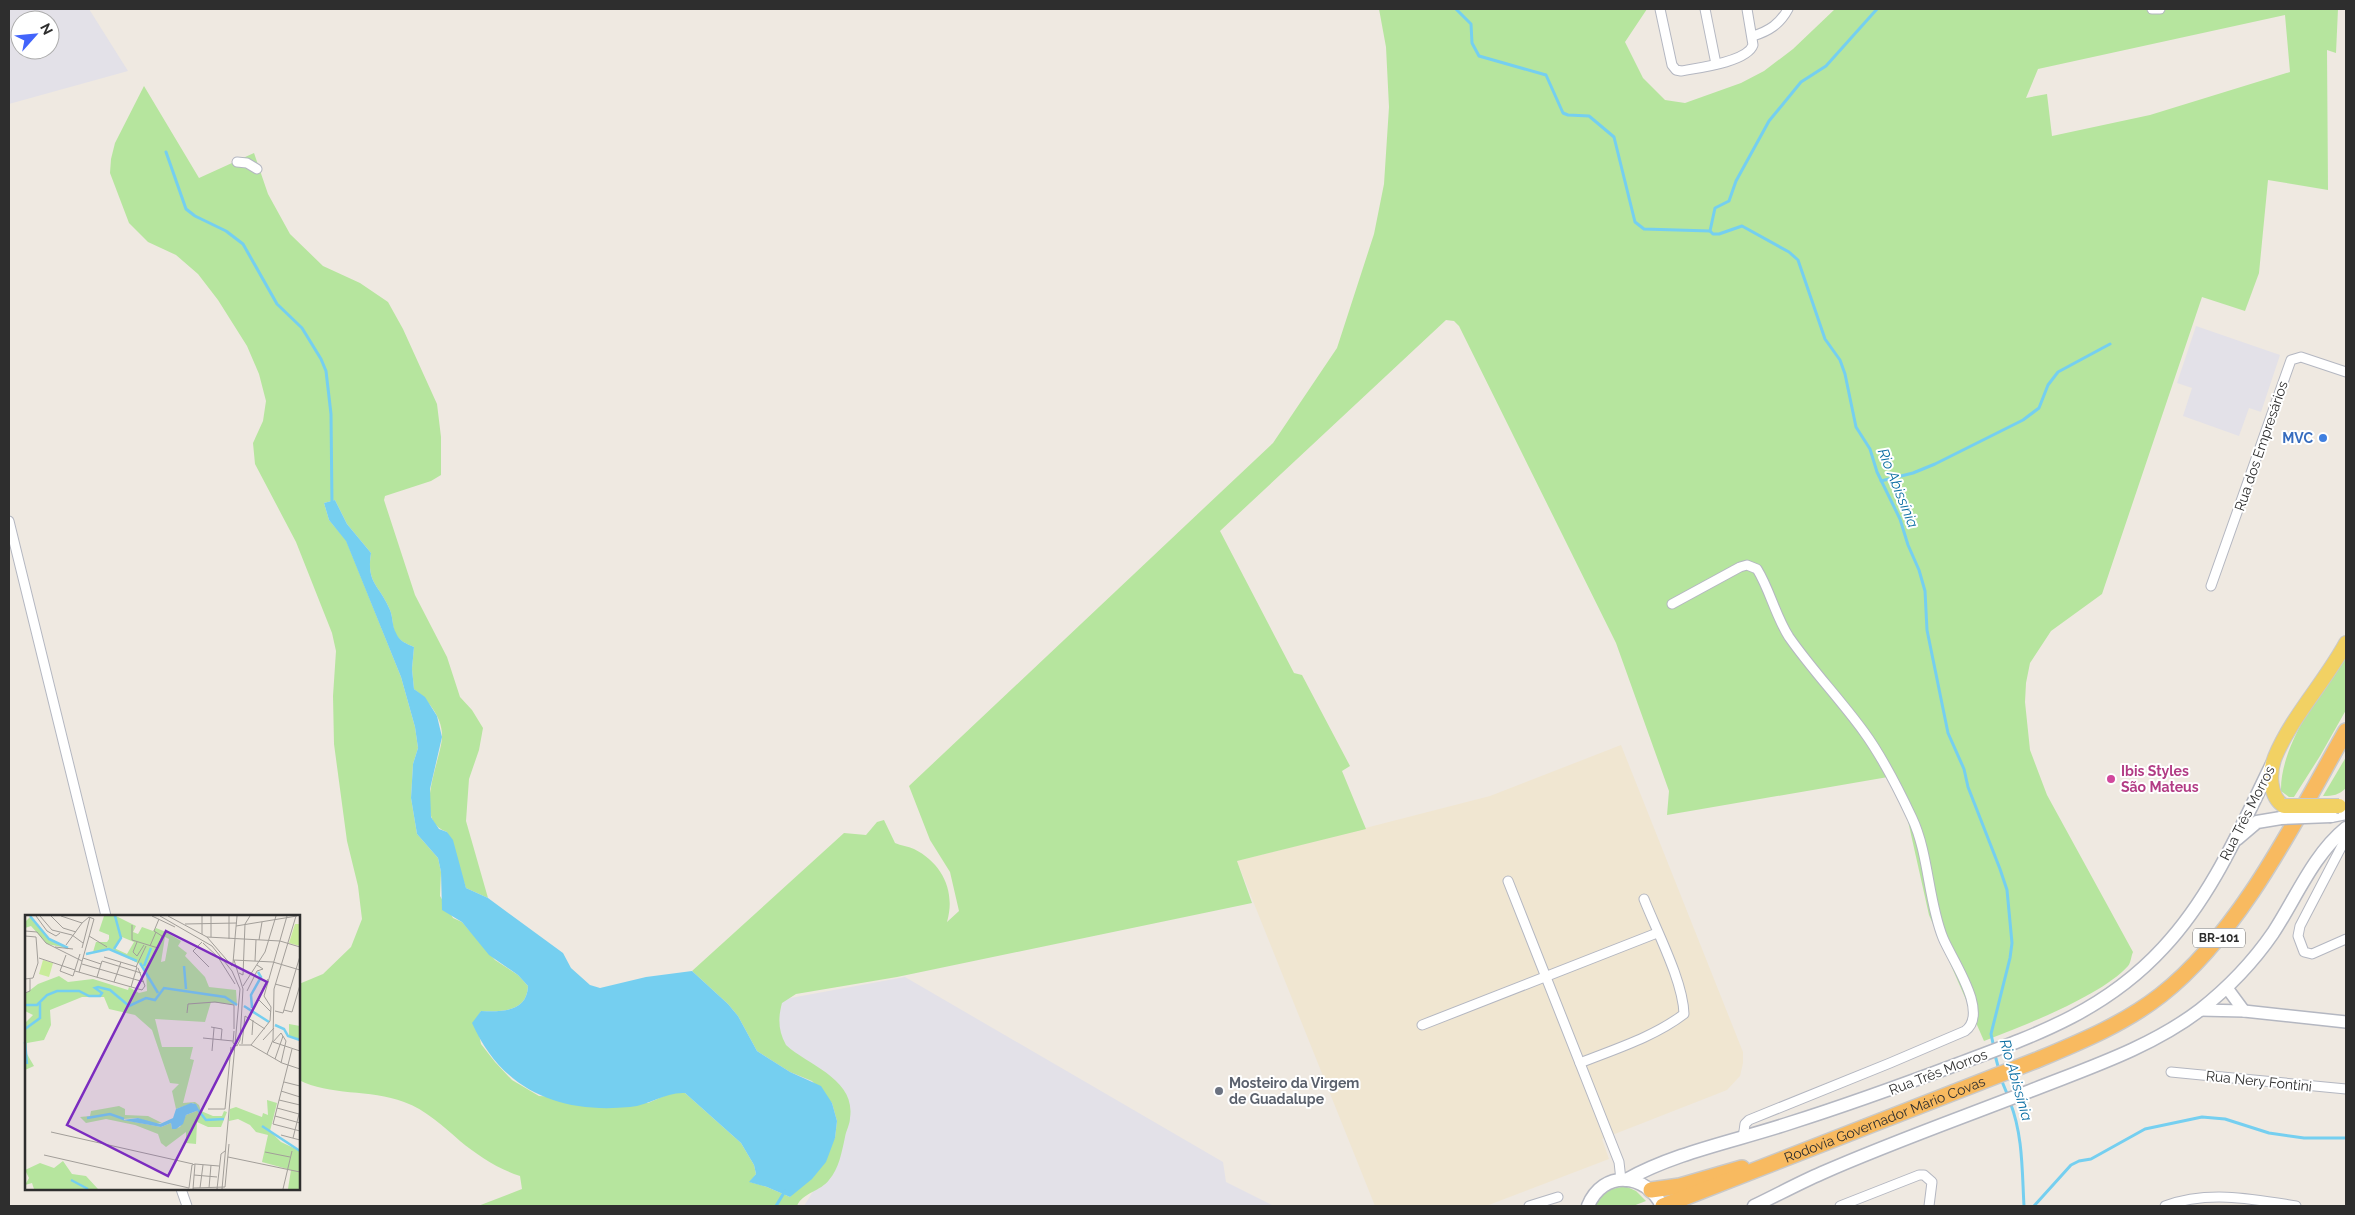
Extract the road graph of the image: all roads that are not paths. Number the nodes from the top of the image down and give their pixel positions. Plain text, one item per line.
1 (1660, 9) edge
2 (1705, 9) edge
3 (1747, 9) edge
4 (1788, 9) edge
5 (2152, 9) edge
6 (2160, 9) edge
7 (1753, 36) junction
8 (1716, 64) junction
9 (238, 162) dead end
10 (257, 169) dead end
11 (2346, 372) edge
12 (9, 521) edge
13 (2211, 586) dead end
14 (1672, 604) dead end
15 (2346, 643) edge
16 (2346, 731) edge
17 (2274, 758) junction
18 (2341, 810) edge
19 (2282, 812) junction
20 (2346, 828) edge
21 (2346, 838) edge
22 (2230, 847) junction
23 (1508, 881) dead end
24 (1644, 899) dead end
25 (106, 915) edge
26 (1657, 932) junction
27 (2346, 939) edge
28 (1546, 977) junction
29 (2227, 988) junction
30 (2200, 1010) junction
31 (2244, 1011) junction
32 (2346, 1022) edge
33 (1422, 1024) dead end
34 (1580, 1064) junction
35 (2171, 1072) dead end
36 (2346, 1089) edge
37 (1743, 1138) junction
38 (1773, 1164) junction
39 (1624, 1180) junction
40 (1728, 1182) junction
41 (182, 1190) edge
42 (1651, 1190) junction
43 (1558, 1197) dead end
44 (187, 1206) edge
45 (1529, 1206) edge
46 (1588, 1206) edge
47 (1662, 1206) edge
48 (1692, 1206) edge
49 (1754, 1206) edge
50 (1840, 1206) edge
51 (1929, 1206) edge
52 (2165, 1206) edge
53 (2296, 1206) edge

1 - 8 street
2 - 8 street
3 - 7 street
4 - 7 street
5 - 6 street
7 - 8 street
9 - 10 street
11 - 13 street, Rua dos Empresários
12 - 25 street
14 - 37 street
15 - 17 main road, Rua Três Morros
16 - 38 highway, Rodovia Governador Mário Covas / BR-101
17 - 19 main road, Rua Três Morros
17 - 22 main road, Rua Três Morros
18 - 19 main road, bridge
19 - 22 main road
20 - 29 main road
21 - 27 street
22 - 37 main road, Rua Três Morros
23 - 28 street
24 - 26 street
26 - 28 street
26 - 34 street
28 - 33 street
28 - 34 street
29 - 30 main road
29 - 31 street
30 - 31 street
30 - 49 main road
31 - 32 street
34 - 39 street
35 - 36 street, Rua Nery Fontini
37 - 39 main road, Rua Três Morros
38 - 40 highway, Rodovia Governador Mário Covas / BR-101
38 - 42 highway
39 - 42 main road
39 - 46 main road, Rua Três Morros
40 - 47 highway, Rodovia Governador Mário Covas / BR-101
40 - 48 highway
41 - 44 street
42 - 47 main road
43 - 45 street
50 - 51 street
52 - 53 street

